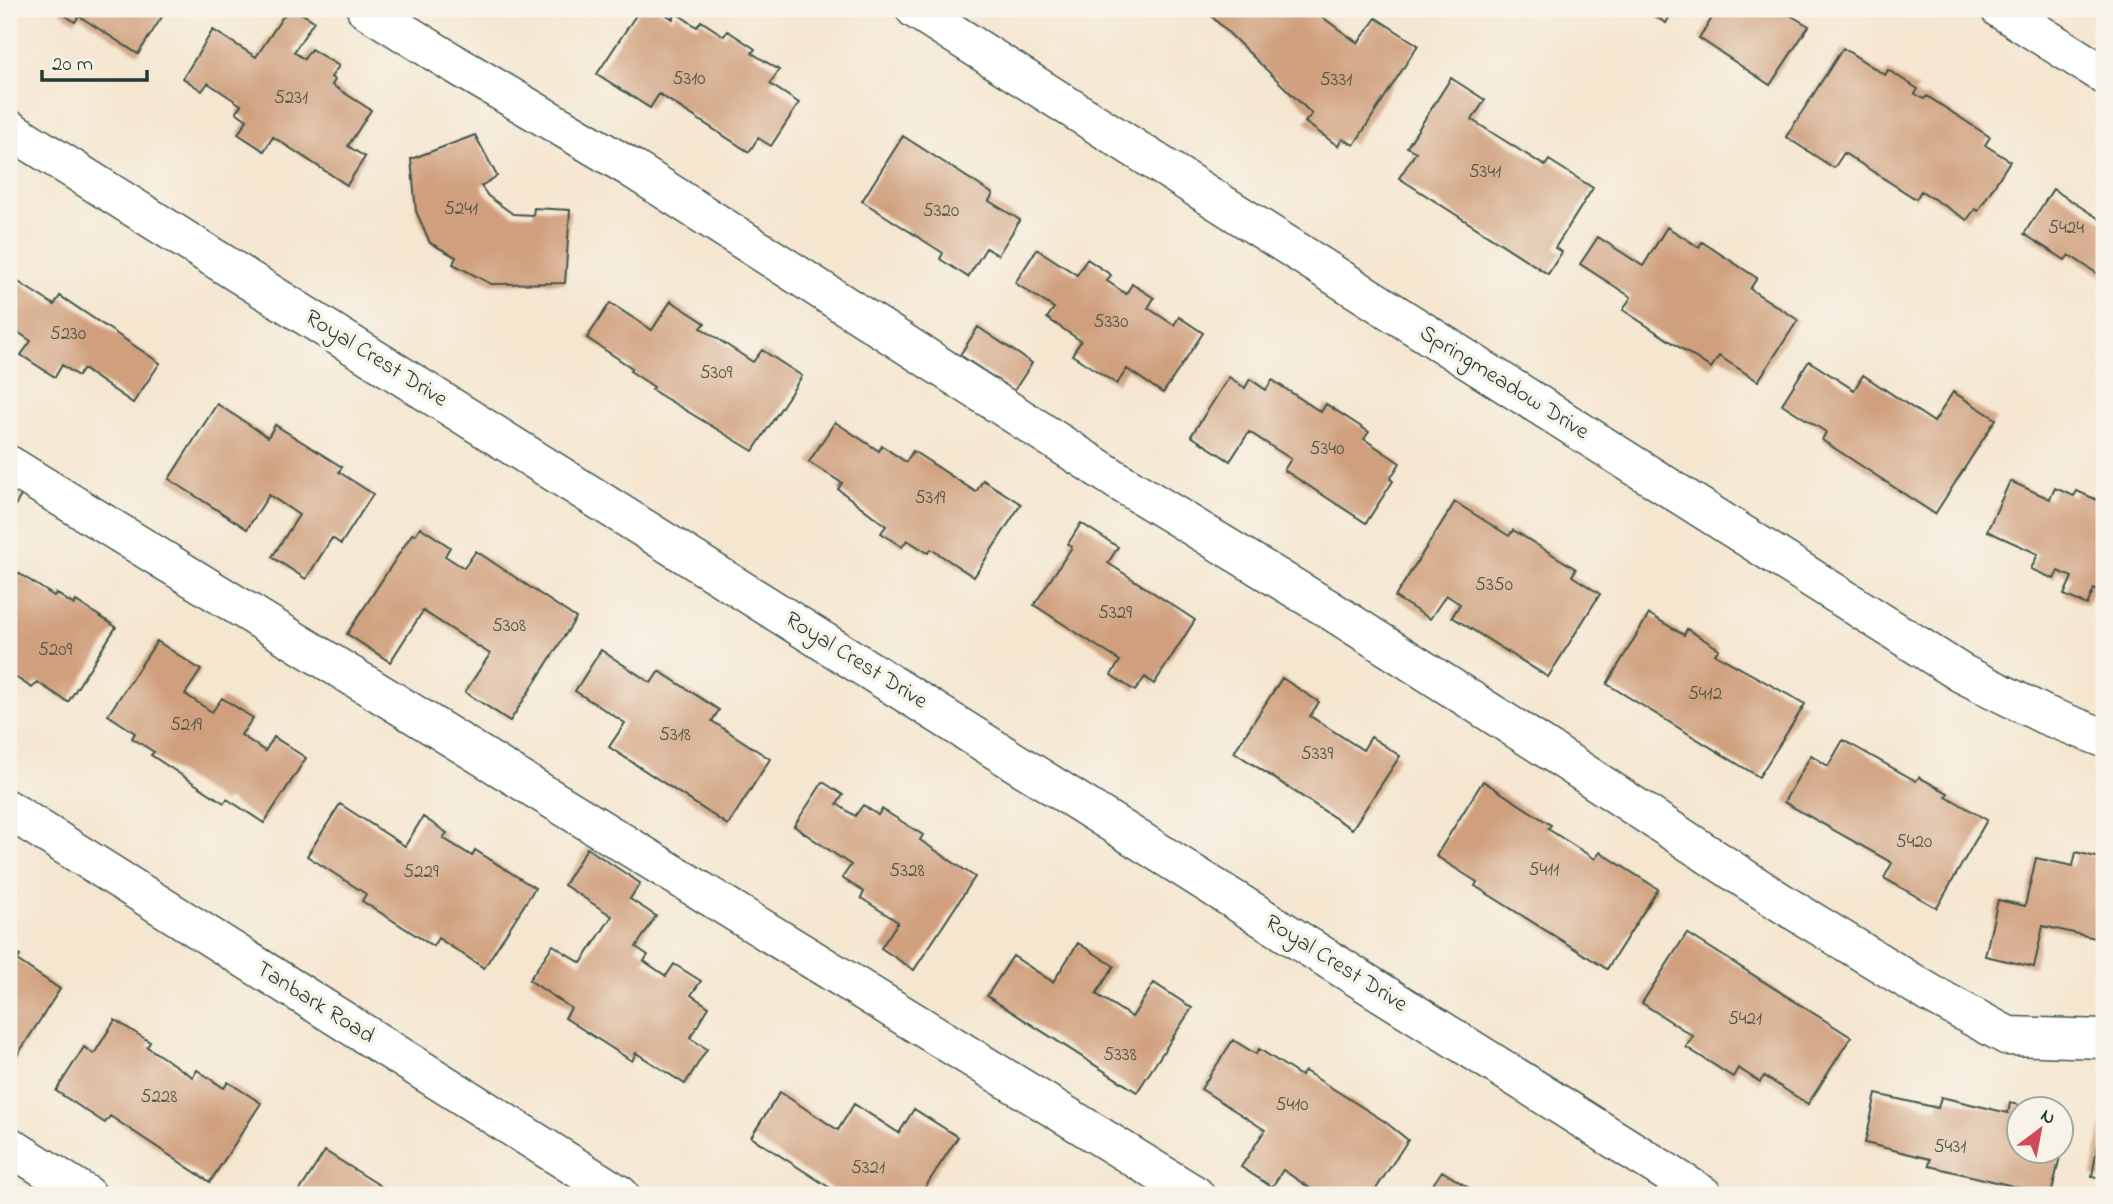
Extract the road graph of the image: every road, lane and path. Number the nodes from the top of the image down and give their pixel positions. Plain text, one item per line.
1 (366, 9) edge
2 (915, 9) edge
3 (2000, 9) edge
4 (2104, 75) edge
5 (9, 128) edge
6 (9, 466) edge
7 (2104, 738) edge
8 (9, 810) edge
9 (2104, 1039) edge
10 (9, 1146) edge
11 (87, 1195) edge
12 (620, 1195) edge
13 (1195, 1195) edge
14 (1703, 1195) edge

1 - 9 street
2 - 7 street, Springmeadow Drive
3 - 4 street
5 - 14 street, Royal Crest Drive
6 - 13 street
8 - 12 street, Tanbark Road
10 - 11 street

